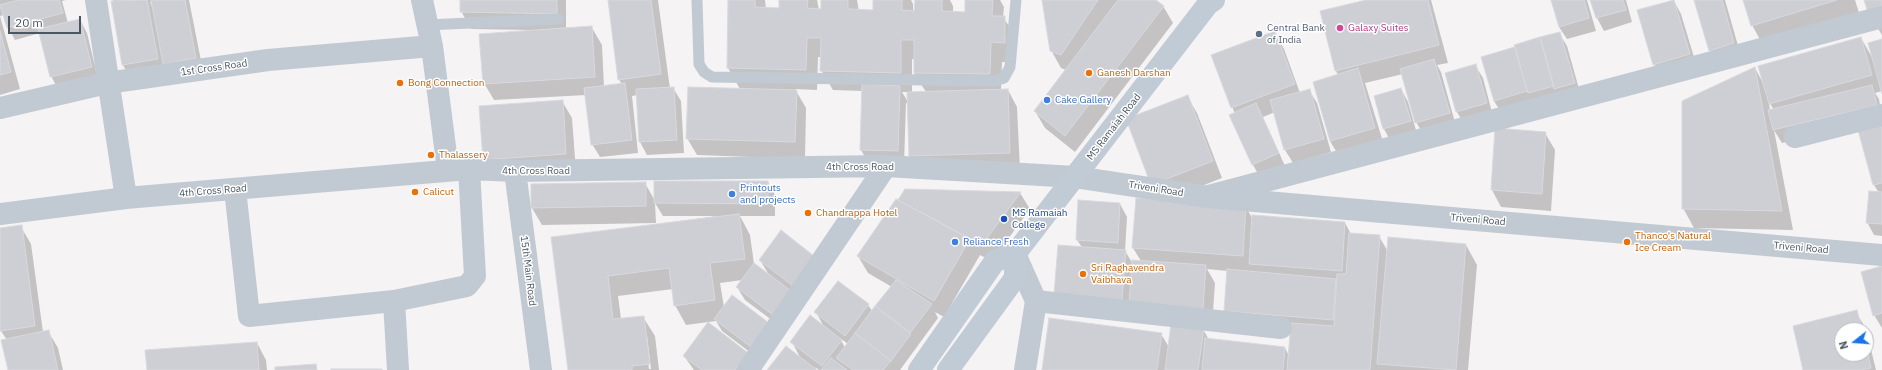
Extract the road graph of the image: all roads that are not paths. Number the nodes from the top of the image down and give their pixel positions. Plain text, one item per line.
1 (96, 0) edge
2 (422, 0) edge
3 (698, 0) edge
4 (1016, 0) edge
5 (1209, 1) edge
6 (1882, 17) edge
7 (558, 19) dead end
8 (427, 25) junction
9 (432, 46) junction
10 (107, 83) junction
11 (0, 108) edge
12 (1882, 115) edge
13 (1795, 137) dead end
14 (886, 166) junction
15 (459, 169) junction
16 (515, 172) junction
17 (1075, 177) junction
18 (235, 189) junction
19 (1208, 197) junction
20 (126, 198) junction
21 (0, 214) edge
22 (1015, 254) junction
23 (1882, 255) edge
24 (394, 301) junction
25 (1036, 301) junction
26 (1281, 328) dead end
27 (398, 370) edge
28 (541, 370) edge
29 (748, 370) edge
30 (919, 370) edge
31 (948, 370) edge
32 (1024, 370) edge

1 - 10 street
2 - 8 street
3 - 4 lane
5 - 17 main road, MS Ramaiah Road
6 - 19 street
7 - 8 lane
8 - 9 street
9 - 10 street, 1st Cross Road
9 - 15 street
10 - 11 street, 1st Cross Road
10 - 20 street
12 - 13 street
14 - 16 street, 4th Cross Road
14 - 17 street, 4th Cross Road
14 - 29 street
15 - 16 street, 4th Cross Road
15 - 18 street, 4th Cross Road
15 - 24 street
16 - 28 street, 15th Main Road
17 - 19 street, Triveni Road
17 - 22 main road, MS Ramaiah Road
18 - 20 street, 4th Cross Road
18 - 24 street
19 - 23 street, Triveni Road
20 - 21 street, 4th Cross Road
22 - 25 street
22 - 30 main road
22 - 31 main road
24 - 27 street
25 - 26 street
25 - 32 street

